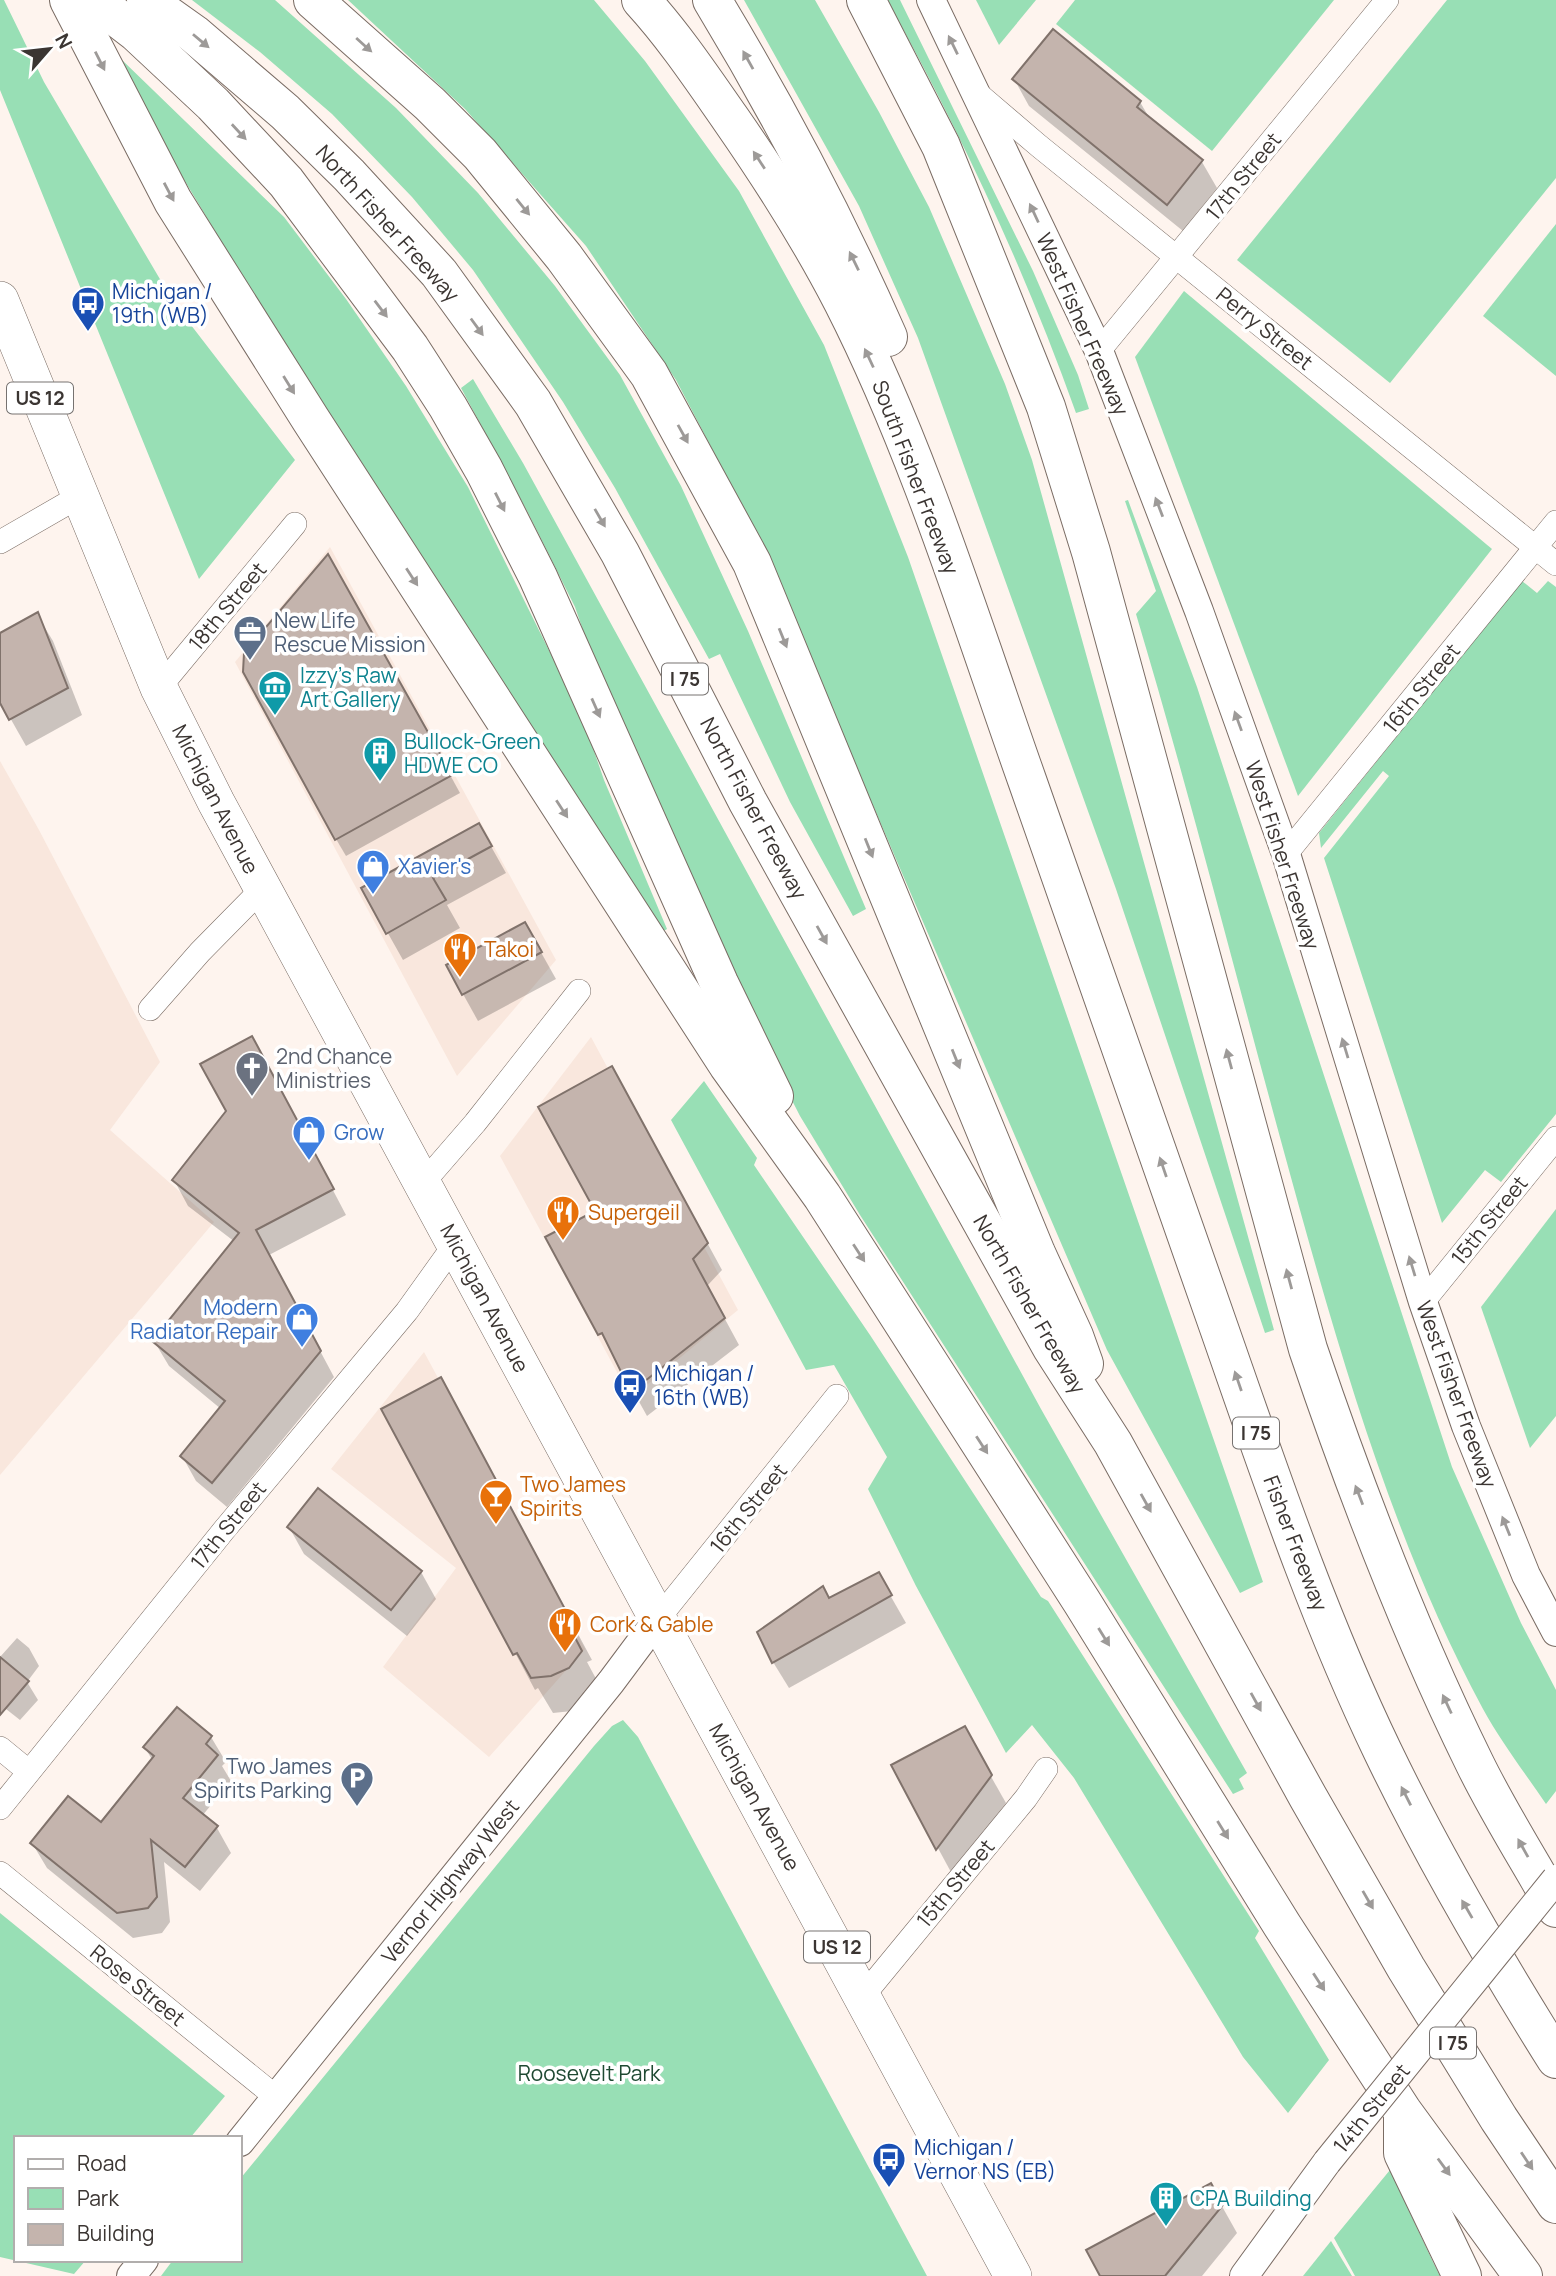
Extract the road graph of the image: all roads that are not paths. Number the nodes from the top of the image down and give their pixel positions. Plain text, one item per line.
1 (69, 0) edge
2 (94, 0) edge
3 (146, 0) edge
4 (313, 0) edge
5 (640, 0) edge
6 (712, 0) edge
7 (840, 0) edge
8 (866, 0) edge
9 (931, 0) edge
10 (1387, 0) edge
11 (975, 90) junction
12 (978, 239) junction
13 (1177, 256) junction
14 (0, 300) edge
15 (1099, 351) junction
16 (80, 496) junction
17 (1556, 522) edge
18 (295, 524) dead end
19 (0, 542) edge
20 (1535, 548) junction
21 (1556, 564) edge
22 (159, 688) junction
23 (1286, 854) junction
24 (261, 889) junction
25 (579, 991) dead end
26 (1104, 997) junction
27 (150, 1010) dead end
28 (1556, 1138) edge
29 (423, 1183) junction
30 (822, 1196) junction
31 (456, 1244) junction
32 (1423, 1302) junction
33 (836, 1396) dead end
34 (1113, 1443) junction
35 (1526, 1575) junction
36 (1556, 1599) edge
37 (658, 1619) junction
38 (1556, 1632) edge
39 (0, 1748) edge
40 (1046, 1769) dead end
41 (28, 1771) junction
42 (0, 1808) edge
43 (0, 1873) edge
44 (1556, 1879) edge
45 (1556, 1908) edge
46 (863, 1996) junction
47 (1556, 2059) edge
48 (276, 2097) junction
49 (1403, 2112) junction
50 (242, 2140) edge
51 (1556, 2204) edge
52 (142, 2262) edge
53 (1256, 2270) edge
54 (131, 2276) edge
55 (1013, 2276) edge
56 (1462, 2276) edge
57 (1523, 2276) edge

1 -> 30 highway
2 -> 30 highway
3 -> 34 highway, North Fisher Freeway / I 75
4 -> 34 highway
26 -> 5 highway, South Fisher Freeway / I 75
26 -> 6 highway
7 - 12 highway
8 - 12 highway
11 -> 9 street, West Fisher Freeway
10 - 13 street, 17th Street
11 - 13 street, Perry Street
15 -> 11 street, West Fisher Freeway
45 -> 12 highway
13 - 15 street, 17th Street
13 - 20 street, Perry Street
14 - 16 main road, Michigan Avenue / US 12
23 -> 15 street, West Fisher Freeway
16 - 19 street
16 - 22 main road, Michigan Avenue / US 12
17 - 20 street, 16th Street
18 - 22 street, 18th Street
20 - 21 street, Perry Street
20 - 23 street, 16th Street
22 - 24 main road, Michigan Avenue / US 12
32 -> 23 street, West Fisher Freeway
24 - 27 street
24 - 29 main road, Michigan Avenue / US 12
25 - 29 street
47 -> 26 highway, Fisher Freeway / I 75
28 - 32 street, 15th Street
29 - 31 main road, Michigan Avenue / US 12
30 -> 49 highway
31 - 37 main road, Michigan Avenue / US 12
31 - 41 street, 17th Street
35 -> 32 street, West Fisher Freeway
33 - 37 street, 16th Street
34 -> 51 highway, I 75
35 - 36 street
35 - 38 street, West Fisher Freeway
37 - 46 main road, Michigan Avenue / US 12
37 - 48 street, Vernor Highway West
39 - 41 street
40 - 46 street, 15th Street
41 - 42 street, 17th Street
43 - 48 street, Rose Street
44 - 53 street, 14th Street, bridge
46 - 55 main road, Michigan Avenue / US 12
48 - 50 street, Vernor Highway West
49 - 56 highway
49 -> 57 highway
52 - 54 street

